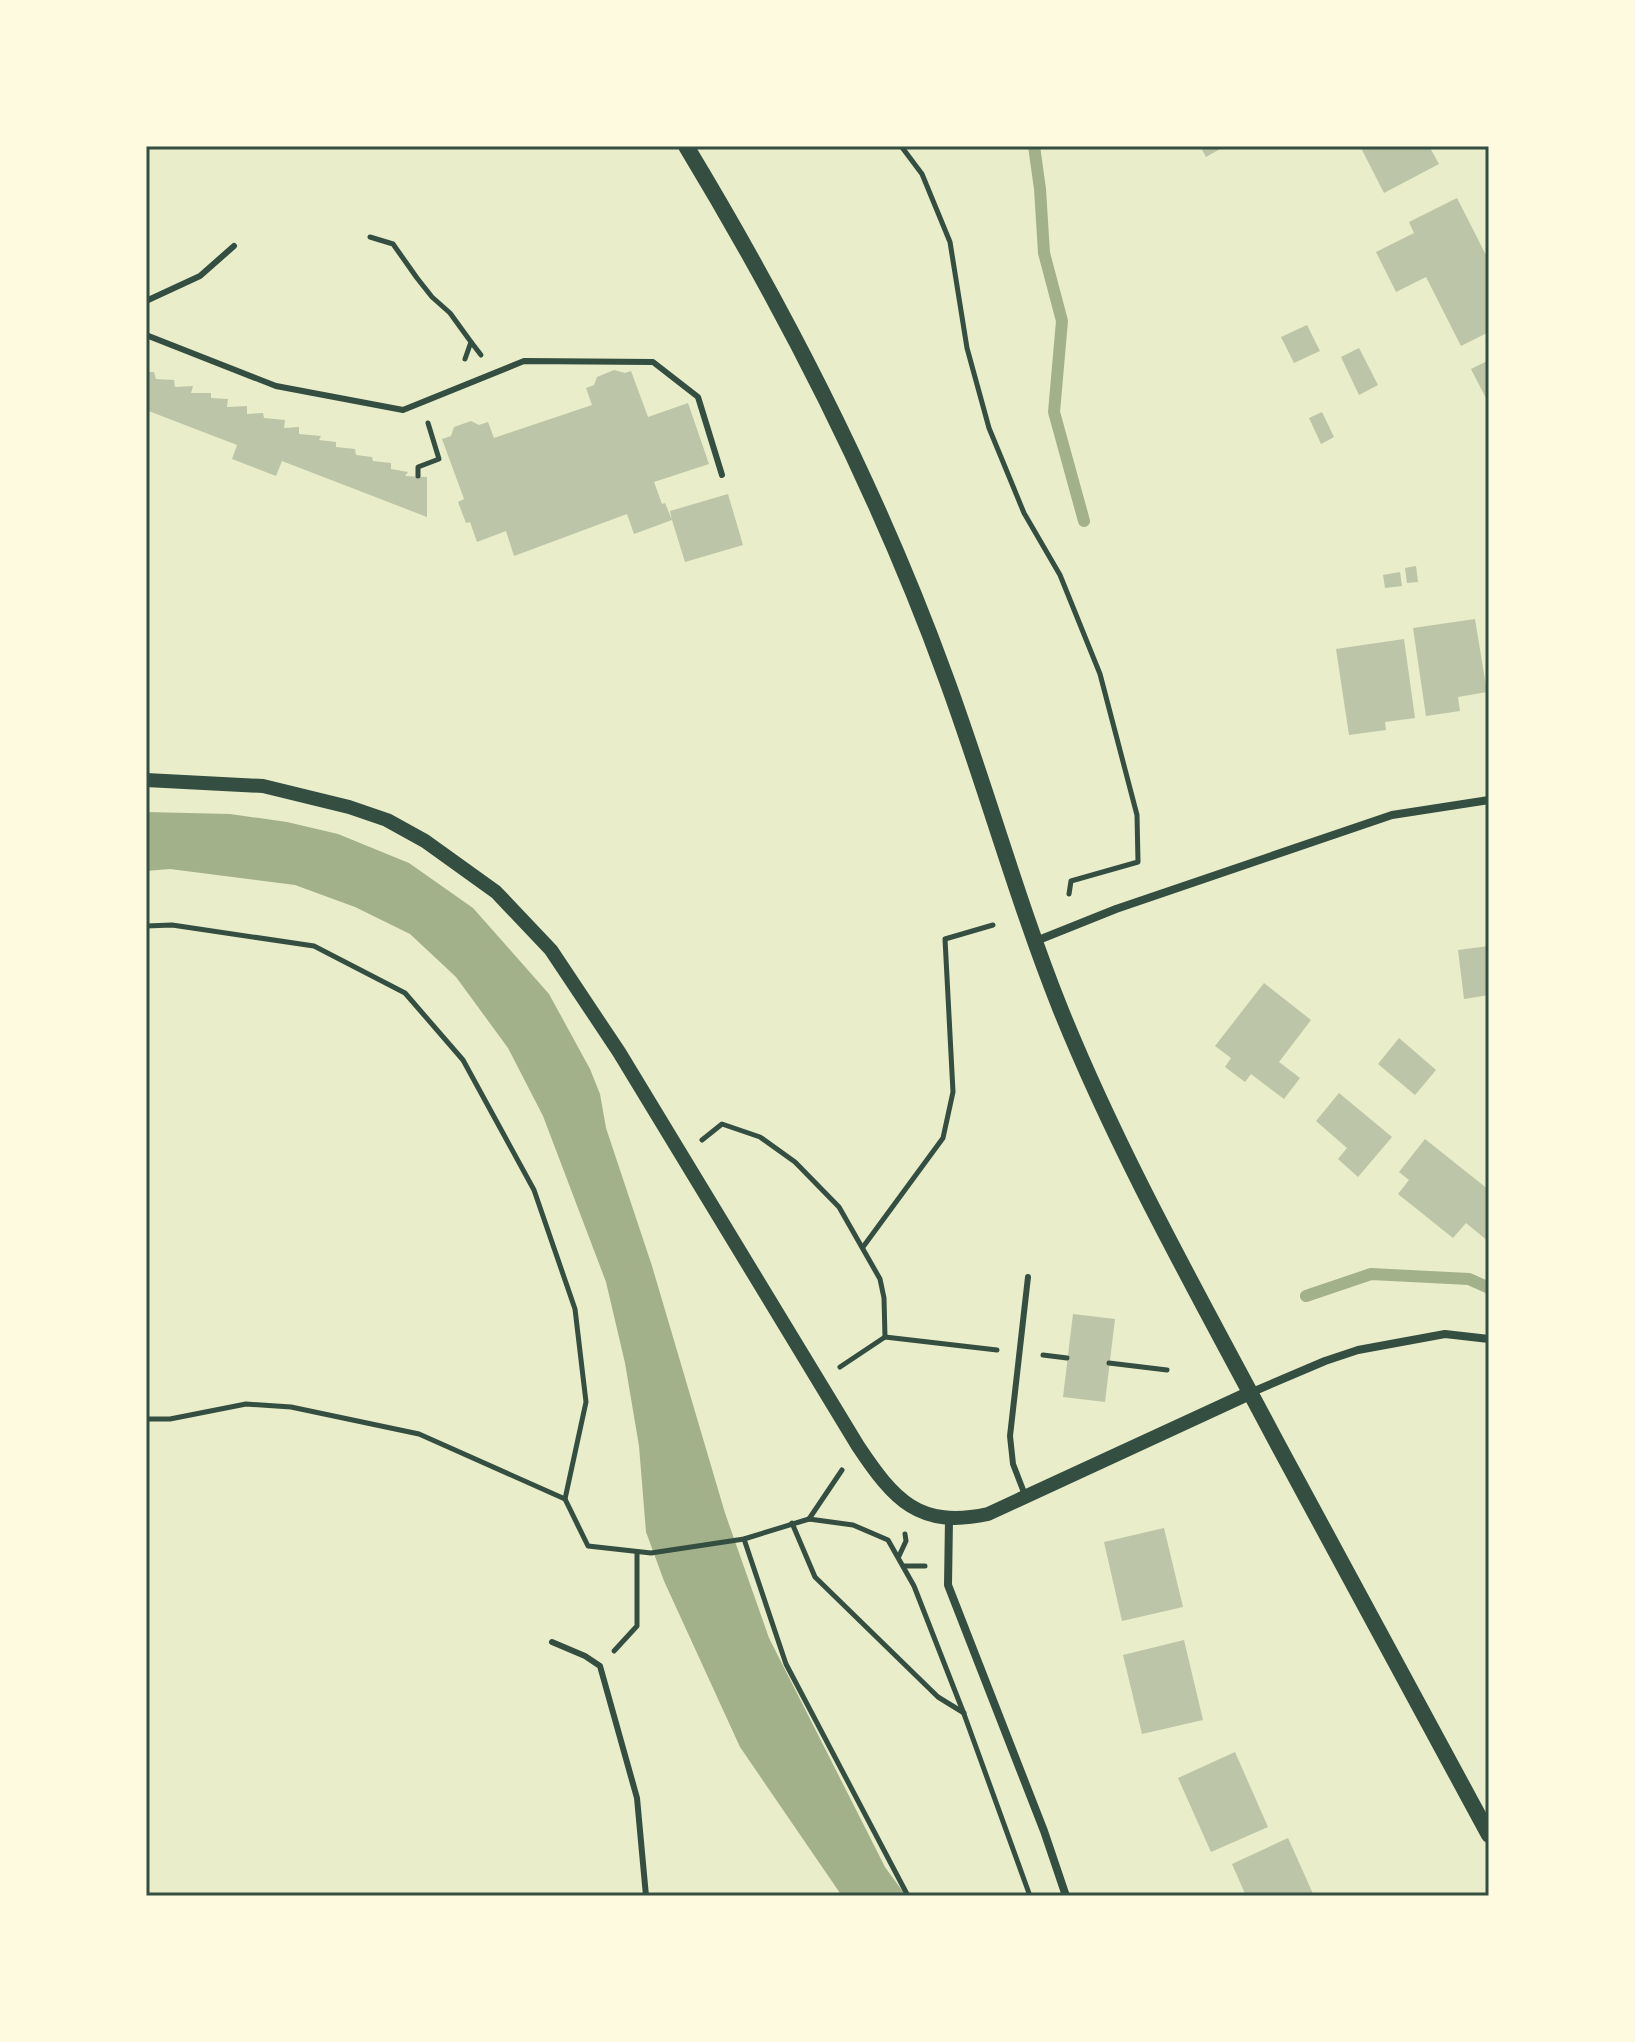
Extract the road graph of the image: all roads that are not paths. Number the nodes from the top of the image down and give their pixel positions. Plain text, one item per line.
1 (686, 146) edge
2 (234, 246) dead end
3 (146, 301) edge
4 (146, 335) edge
5 (722, 475) dead end
6 (146, 780) edge
7 (1489, 800) edge
8 (1036, 941) junction
9 (1028, 1277) dead end
10 (1489, 1339) edge
11 (1250, 1393) junction
12 (1026, 1497) junction
13 (949, 1519) junction
14 (552, 1642) dead end
15 (1489, 1835) edge
16 (646, 1896) edge
17 (1066, 1896) edge

1 - 8 main road
2 - 3 lane
4 - 5 lane
6 - 13 street
7 - 8 street
8 - 11 main road
9 - 12 lane
10 - 11 street
11 - 12 street
11 - 15 main road
12 - 13 street
13 - 17 street
14 - 16 lane

